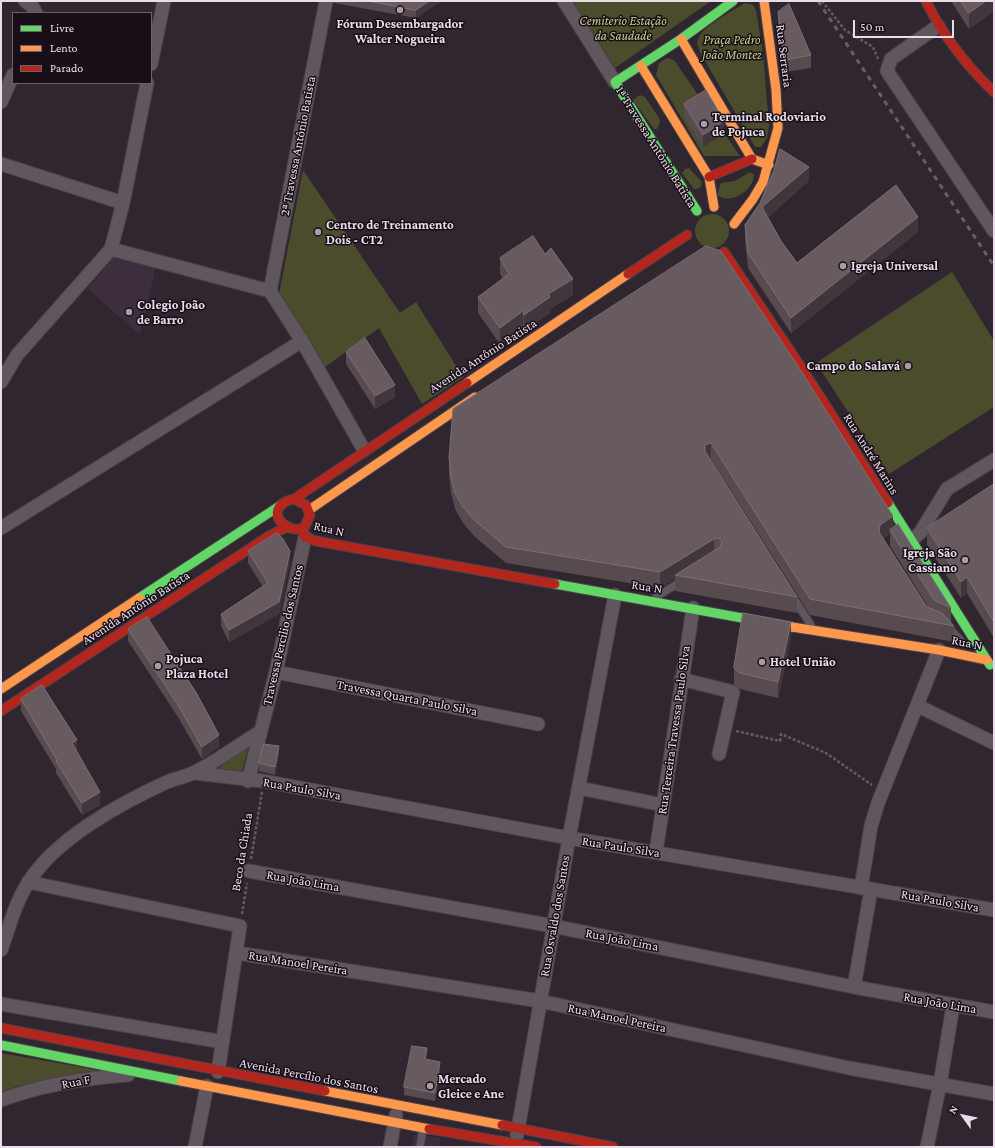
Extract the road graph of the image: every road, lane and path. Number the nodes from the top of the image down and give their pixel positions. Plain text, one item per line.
1 (25, 1) edge
2 (164, 1) edge
3 (326, 1) edge
4 (564, 1) edge
5 (733, 1) edge
6 (764, 1) edge
7 (822, 1) edge
8 (926, 1) edge
9 (35, 12) edge
10 (938, 26) junction
11 (681, 39) junction
12 (152, 59) edge
13 (642, 66) junction
14 (888, 66) junction
15 (12, 76) edge
16 (615, 82) junction
17 (147, 84) edge
18 (994, 92) edge
19 (1, 102) edge
20 (752, 159) junction
21 (1, 164) edge
22 (769, 165) junction
23 (709, 177) junction
24 (123, 203) junction
25 (734, 224) dead end
26 (994, 231) edge
27 (687, 235) dead end
28 (111, 249) junction
29 (723, 251) edge
30 (270, 291) junction
31 (302, 340) junction
32 (1, 382) edge
33 (483, 392) edge
34 (426, 410) junction
35 (435, 424) junction
36 (364, 450) junction
37 (994, 460) edge
38 (294, 499) junction
39 (281, 505) junction
40 (309, 510) junction
41 (1, 528) edge
42 (285, 528) junction
43 (303, 533) junction
44 (905, 535) junction
45 (690, 576) edge
46 (789, 591) edge
47 (615, 595) junction
48 (650, 601) junction
49 (692, 608) junction
50 (945, 625) edge
51 (966, 629) junction
52 (814, 631) junction
53 (964, 644) junction
54 (945, 652) junction
55 (986, 660) junction
56 (994, 671) edge
57 (276, 672) junction
58 (681, 679) junction
59 (1, 689) edge
60 (918, 706) junction
61 (1, 711) edge
62 (538, 724) dead end
63 (725, 728) junction
64 (260, 732) junction
65 (994, 743) edge
66 (719, 754) dead end
67 (194, 773) junction
68 (248, 781) junction
69 (264, 782) junction
70 (579, 788) junction
71 (882, 792) junction
72 (663, 805) junction
73 (569, 838) junction
74 (656, 852) junction
75 (249, 871) junction
76 (28, 882) junction
77 (866, 888) junction
78 (994, 910) edge
79 (240, 926) junction
80 (554, 926) junction
81 (1, 950) edge
82 (237, 953) junction
83 (854, 987) junction
84 (540, 1001) junction
85 (1, 1004) edge
86 (953, 1006) junction
87 (994, 1012) edge
88 (1, 1028) edge
89 (223, 1042) junction
90 (1, 1045) edge
91 (157, 1060) junction
92 (218, 1072) junction
93 (153, 1074) junction
94 (940, 1084) junction
95 (207, 1086) junction
96 (994, 1094) edge
97 (1, 1100) edge
98 (399, 1106) junction
99 (395, 1123) junction
100 (423, 1128) junction
101 (517, 1128) junction
102 (516, 1143) junction
103 (195, 1147) edge
104 (390, 1147) edge
105 (420, 1147) edge
106 (536, 1147) edge
107 (613, 1147) edge
108 (927, 1147) edge

1 - 9 street
2 - 12 street
3 - 30 street, 2ª Travessa Antônio Batista
4 - 16 street, 1ª Travessa Antônio Batista
5 - 11 street, 1ª Travessa Antônio Batista
6 - 22 street, Rua Serraria
7 - 14 path
8 - 10 street
10 - 14 street
10 - 18 street
11 - 13 street, 1ª Travessa Antônio Batista
11 - 20 street
13 - 16 street, 1ª Travessa Antônio Batista
13 - 23 street, 1ª Travessa Antônio Batista
14 - 26 street
15 - 19 street
16 - 23 street, 1ª Travessa Antônio Batista
17 - 24 street
20 - 22 street
20 - 23 street
21 - 24 street
22 - 25 street, Rua Serraria
24 - 28 street
27 - 34 street, Avenida Antônio Batista
28 - 30 street
28 - 32 street
29 - 44 street, Rua André Marins
30 - 31 street
31 - 36 street
31 - 41 street
33 - 35 street
34 - 35 street
34 - 36 street, Avenida Antônio Batista
35 - 40 street
36 - 38 street, Avenida Antônio Batista
37 - 44 street
38 - 39 street, Avenida Antônio Batista
38 - 40 street
39 - 42 street
39 - 59 street, Avenida Antônio Batista
40 - 43 street
42 - 43 street
42 - 61 street, Avenida Antônio Batista
43 - 47 street, Rua N
43 - 57 street, Travessa Percilio dos Santos
44 - 51 street, Rua André Marins
45 - 48 lane
46 - 52 lane
47 - 48 street, Rua N
47 - 70 street, Rua Osvaldo dos Santos
48 - 49 street, Rua N
49 - 52 street, Rua N
49 - 58 street, Rua Terceira Travessa Paulo Silva
50 - 53 lane
51 - 53 street
51 - 55 street, Rua André Marins
52 - 54 street, Rua N
53 - 54 street
54 - 55 street, Rua N
54 - 60 street
55 - 56 street, Rua André Marins
57 - 62 street, Travessa Quarta Paulo Silva
57 - 64 street, Travessa Percilio dos Santos
58 - 63 street
58 - 72 street, Rua Terceira Travessa Paulo Silva
60 - 65 street
60 - 71 street
63 - 66 street
63 - 71 path
64 - 67 street, Rua Paulo Silva
64 - 68 street, Rua Paulo Silva
67 - 68 street, Rua Paulo Silva
67 - 76 street, Rua Paulo Silva
68 - 69 street, Rua Paulo Silva
69 - 73 street, Rua Paulo Silva
69 - 75 path, Beco da Chiada
70 - 72 street
70 - 73 street, Rua Osvaldo dos Santos
71 - 77 street
72 - 74 street, Rua Terceira Travessa Paulo Silva
73 - 74 street, Rua Paulo Silva
73 - 80 street, Rua Osvaldo dos Santos
74 - 77 street, Rua Paulo Silva
75 - 79 path, Beco da Chiada
75 - 80 street, Rua João Lima
76 - 79 street
76 - 81 street, Rua Paulo Silva
77 - 78 street, Rua Paulo Silva
77 - 83 street
79 - 82 street, Rua Manoel Pereira
80 - 83 street, Rua João Lima
80 - 84 street, Rua Osvaldo dos Santos
82 - 84 street, Rua Manoel Pereira
82 - 89 street, Rua Manoel Pereira
83 - 86 street, Rua João Lima
84 - 94 street, Rua Manoel Pereira
84 - 101 street, Rua Osvaldo dos Santos
85 - 89 street
86 - 87 street, Rua João Lima
86 - 94 street
88 - 91 street, Avenida Percílio dos Santos
89 - 92 street, Rua Manoel Pereira
90 - 93 street
91 - 92 street, Avenida Percílio dos Santos
91 - 93 street
92 - 98 street, Avenida Percílio dos Santos
93 - 95 street
93 - 97 street, Rua F
94 - 96 street, Rua Manoel Pereira
94 - 108 street
95 - 99 street
95 - 103 street
98 - 99 street
98 - 101 street, Avenida Percílio dos Santos
99 - 100 street
99 - 104 street
100 - 102 street
100 - 105 lane
101 - 102 street, Rua Osvaldo dos Santos
101 - 107 street, Avenida Percílio dos Santos
102 - 106 street

